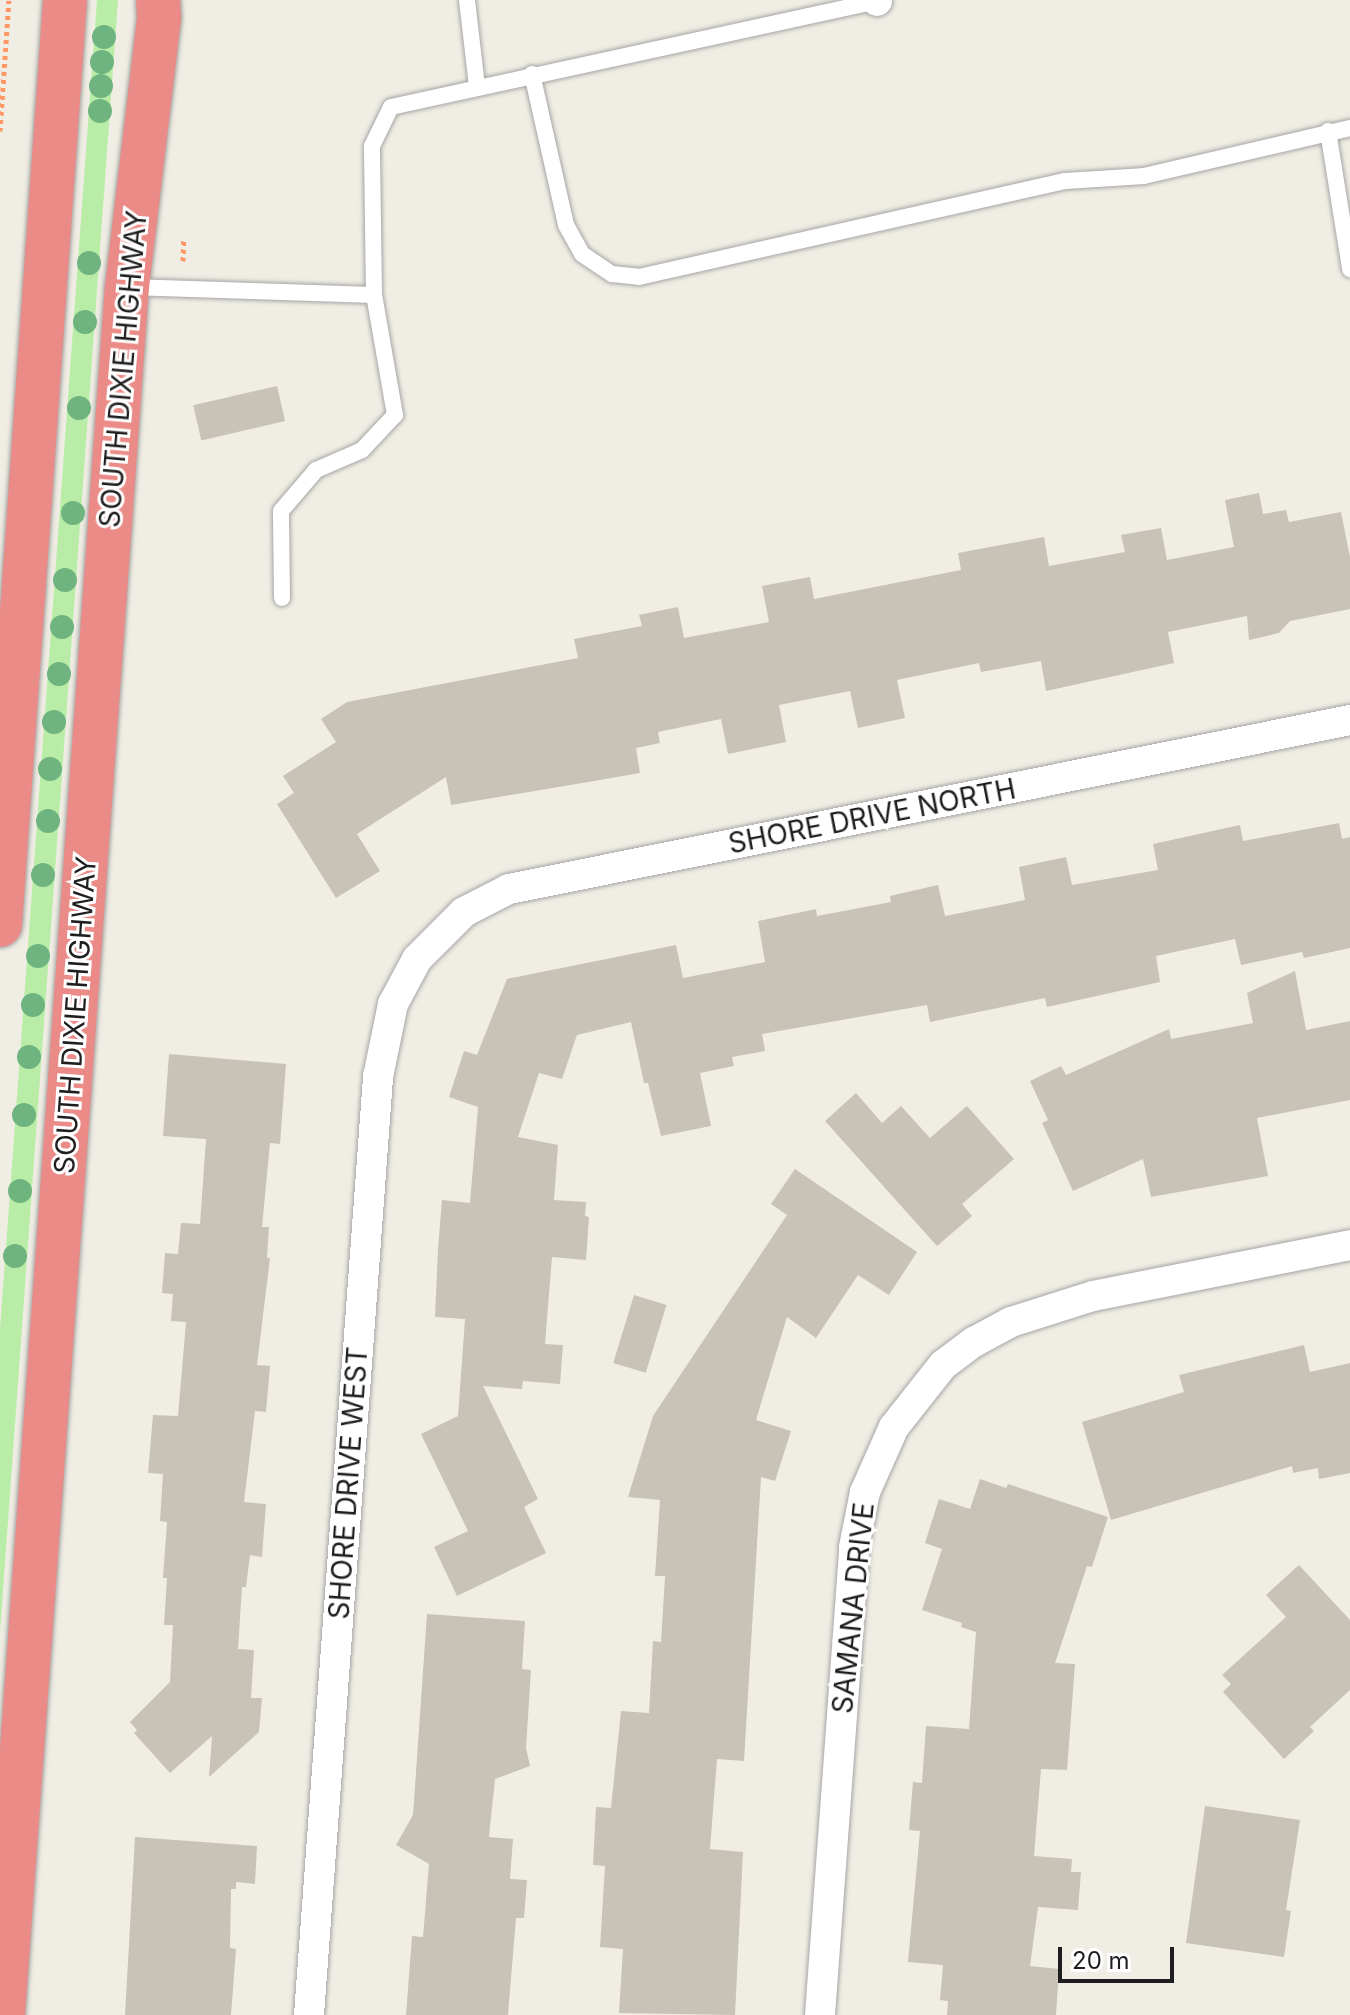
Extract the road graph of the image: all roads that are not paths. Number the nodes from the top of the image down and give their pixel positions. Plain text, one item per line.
1 (65, 0) edge
2 (467, 0) edge
3 (878, 0) edge
4 (158, 8) edge
5 (532, 74) junction
6 (477, 87) junction
7 (1350, 128) edge
8 (1328, 131) junction
9 (1350, 269) edge
10 (127, 287) junction
11 (374, 295) junction
12 (282, 598) dead end
13 (1350, 720) edge
14 (0, 925) edge
15 (417, 959) joint
16 (1350, 1245) edge
17 (3, 2015) edge
18 (309, 2015) edge
19 (820, 2015) edge

1 - 14 highway
2 - 6 lane
3 - 5 lane
4 - 10 highway, SOUTH DIXIE HIGHWAY
5 - 6 lane
5 - 8 lane
6 - 11 lane
7 - 8 lane
8 - 9 lane
10 - 11 lane
10 - 17 highway, SOUTH DIXIE HIGHWAY
11 - 12 lane
13 - 15 street, SHORE DRIVE NORTH
15 - 18 street, SHORE DRIVE WEST
16 - 19 street, SAMANA DRIVE

